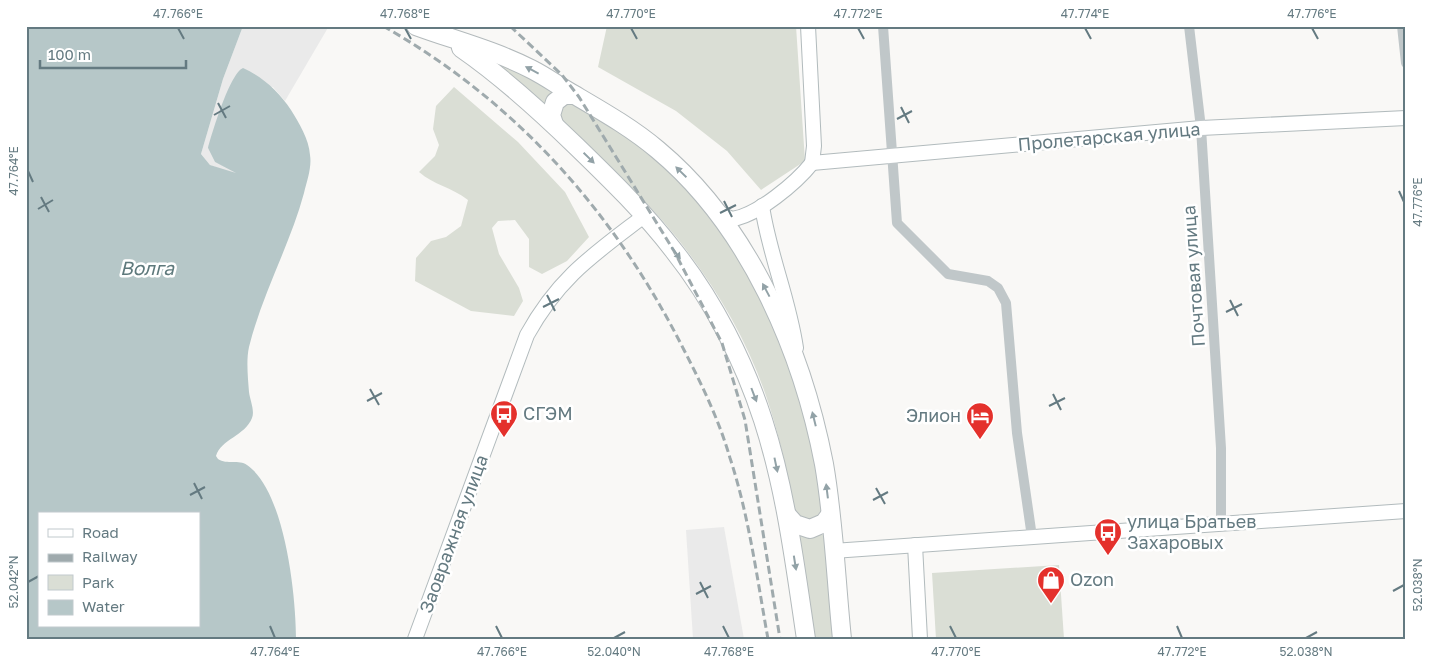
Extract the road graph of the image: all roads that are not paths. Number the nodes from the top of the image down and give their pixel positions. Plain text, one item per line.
1 (416, 26) edge
2 (808, 26) edge
3 (883, 26) edge
4 (1189, 26) edge
5 (1402, 26) edge
6 (444, 37) junction
7 (1406, 63) edge
8 (574, 94) junction
9 (1406, 118) edge
10 (554, 124) junction
11 (1201, 128) junction
12 (891, 157) junction
13 (812, 163) junction
14 (762, 206) junction
15 (712, 209) junction
16 (644, 216) junction
17 (799, 367) junction
18 (1406, 511) edge
19 (787, 515) junction
20 (830, 515) junction
21 (1221, 524) junction
22 (1032, 537) junction
23 (915, 545) junction
24 (834, 551) junction
25 (415, 639) edge
26 (806, 639) edge
27 (842, 639) edge
28 (920, 639) edge

1 - 6 highway
2 - 13 street
3 - 12 street
4 - 11 street, Почтовая улица
5 - 7 street
8 -> 6 highway
6 - 10 highway
8 - 10 highway
15 -> 8 highway
9 - 11 street, Пролетарская улица
10 -> 16 highway
11 - 12 street, Пролетарская улица
11 - 21 street, Почтовая улица
12 - 13 street, Пролетарская улица
12 - 22 street
13 - 14 street
14 - 15 street
14 - 17 street
17 -> 15 highway
16 -> 19 highway
16 - 25 street, Заовражная улица
20 -> 17 highway
18 - 21 street
19 - 20 highway
19 -> 26 highway
20 - 24 highway
21 - 22 street
22 - 23 street
23 - 24 street
23 - 28 street
24 - 27 highway

